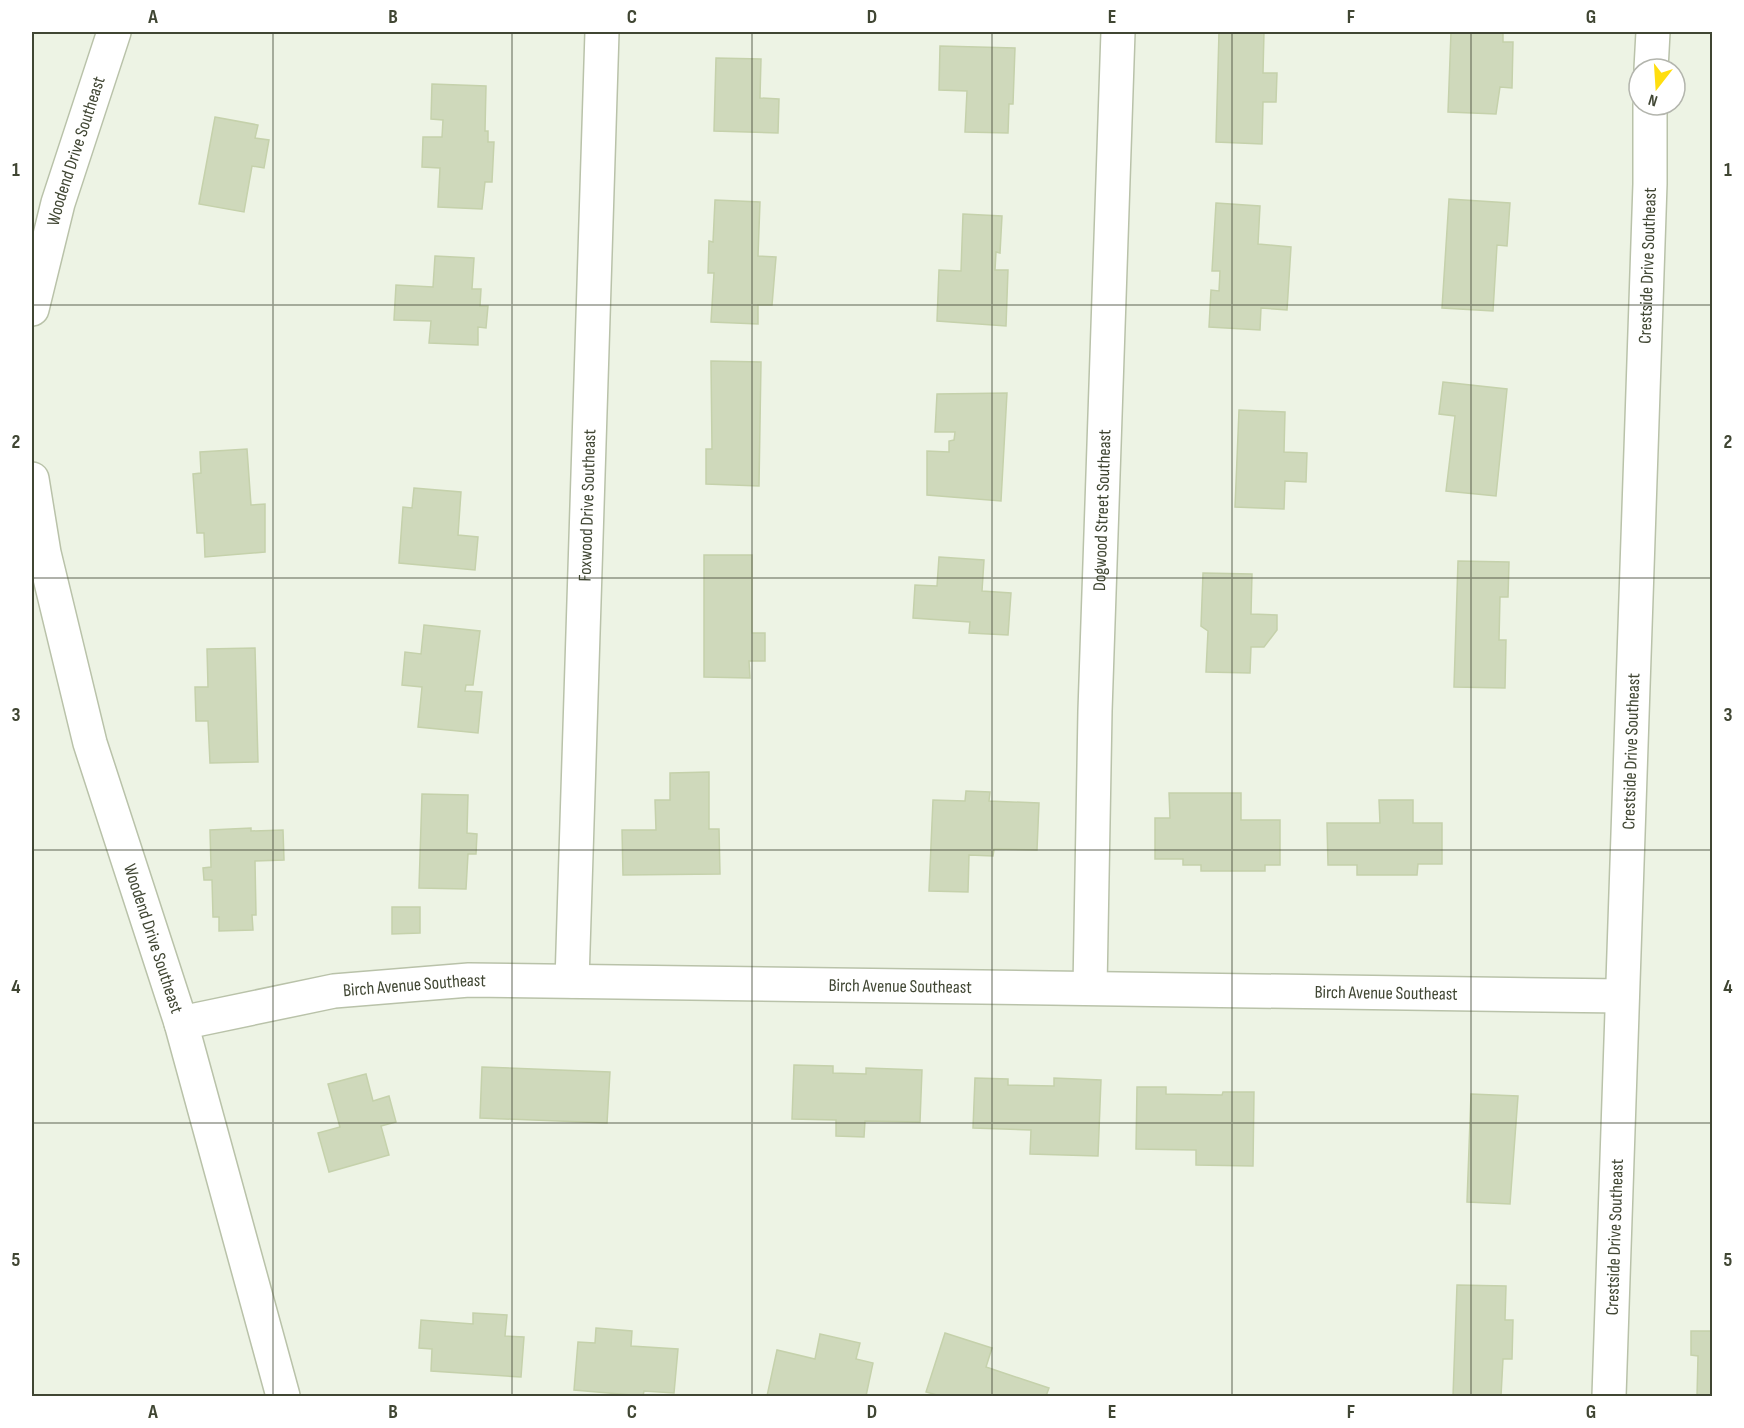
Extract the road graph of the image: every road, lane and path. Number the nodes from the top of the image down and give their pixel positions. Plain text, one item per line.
1 (114, 32) edge
2 (602, 32) edge
3 (1118, 32) edge
4 (1653, 32) edge
5 (1652, 57) edge
6 (1650, 117) edge
7 (32, 309) edge
8 (32, 479) edge
9 (572, 981) junction
10 (1090, 988) junction
11 (1622, 996) junction
12 (181, 1023) junction
13 (283, 1396) edge
14 (1609, 1396) edge

1 - 7 street, Woodend Drive Southeast
2 - 9 street, Foxwood Drive Southeast
3 - 10 street, Dogwood Street Southeast
4 - 5 street
6 - 11 street, Crestside Drive Southeast
8 - 12 street, Woodend Drive Southeast
9 - 10 street, Birch Avenue Southeast
9 - 12 street, Birch Avenue Southeast
10 - 11 street, Birch Avenue Southeast
11 - 14 street, Crestside Drive Southeast
12 - 13 street, Woodend Drive Southeast

